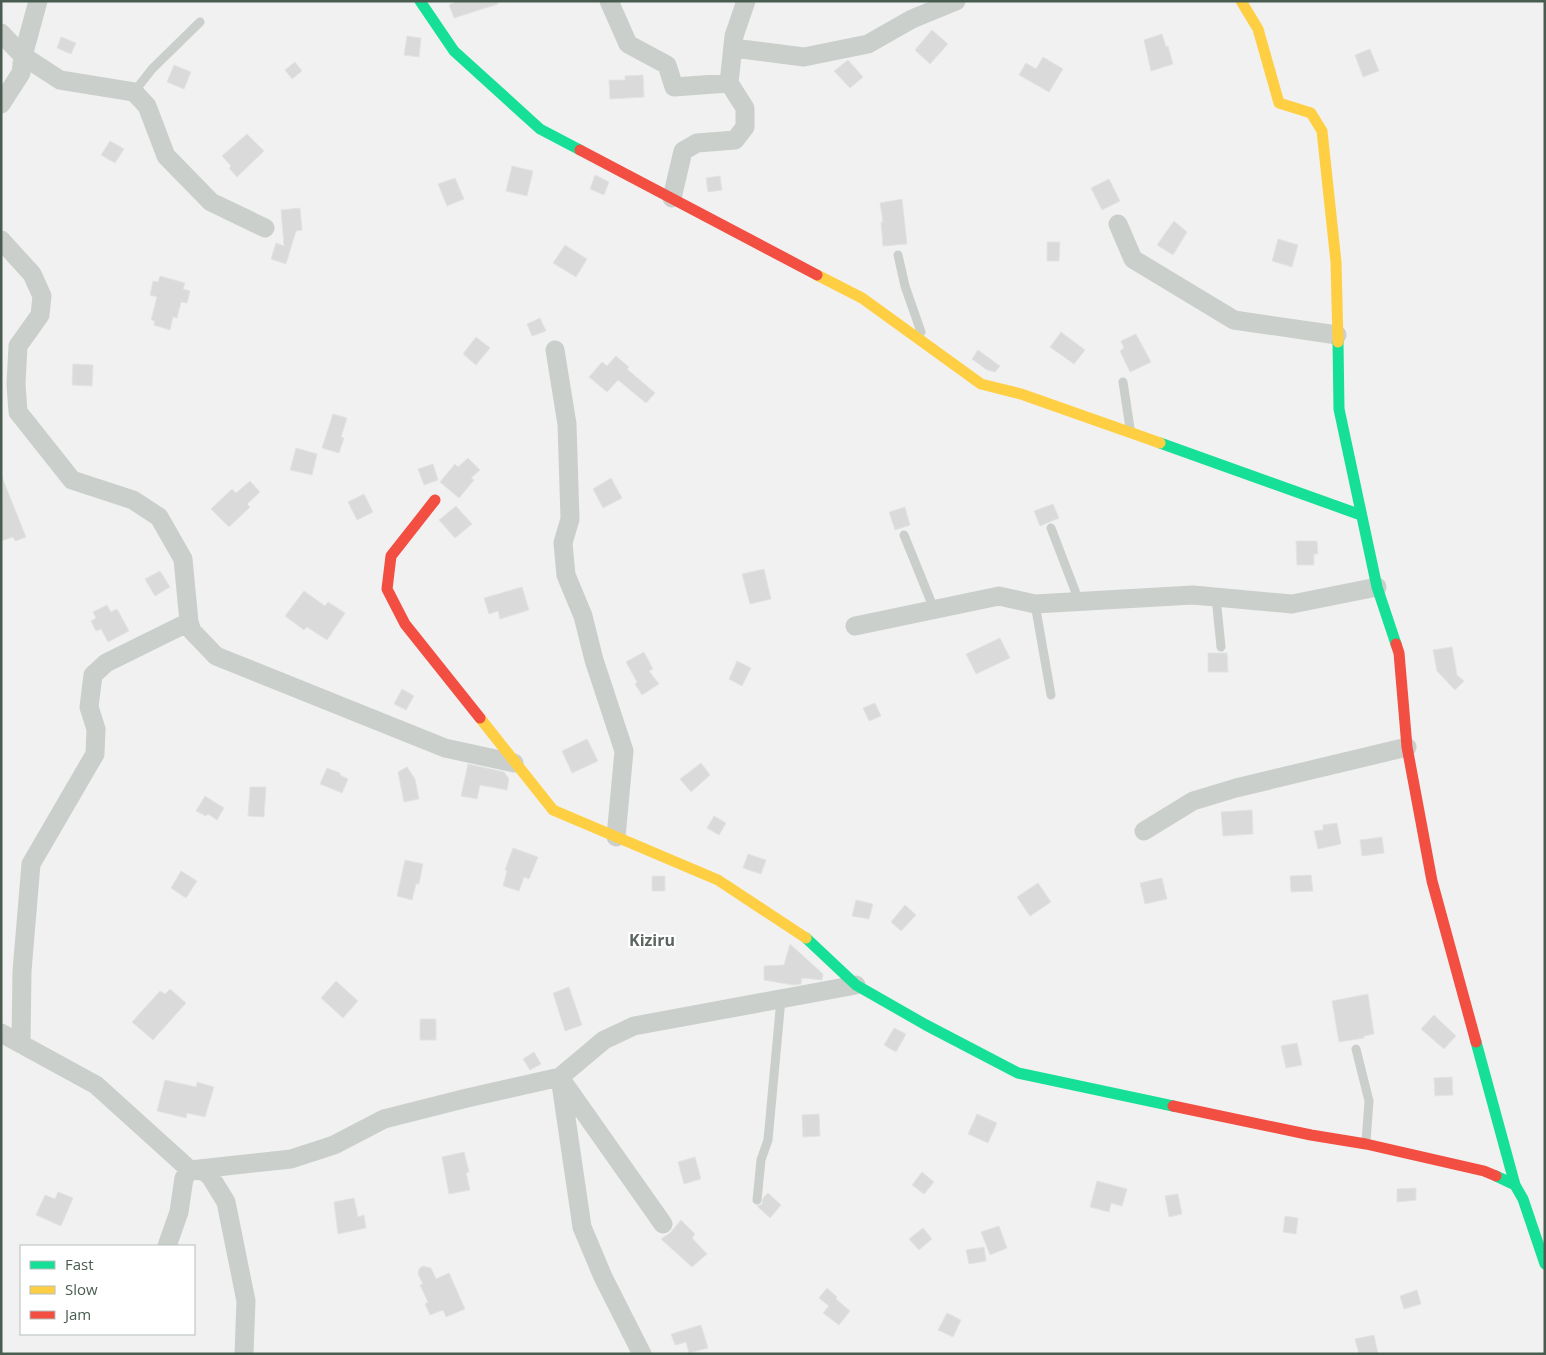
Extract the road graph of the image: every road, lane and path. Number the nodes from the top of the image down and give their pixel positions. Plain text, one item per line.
1 (38, 1) edge
2 (420, 1) edge
3 (609, 1) edge
4 (746, 1) edge
5 (956, 1) edge
6 (1241, 1) edge
7 (200, 22) dead end
8 (1, 33) edge
9 (732, 48) junction
10 (23, 56) junction
11 (729, 83) junction
12 (134, 92) junction
13 (1, 104) edge
14 (672, 198) junction
15 (1118, 224) dead end
16 (265, 228) dead end
17 (1, 240) edge
18 (898, 255) dead end
19 (1338, 335) junction
20 (925, 344) junction
21 (555, 350) dead end
22 (1123, 382) dead end
23 (1131, 433) junction
24 (435, 500) dead end
25 (1361, 515) junction
26 (1051, 528) dead end
27 (904, 535) dead end
28 (1376, 587) junction
29 (1216, 597) junction
30 (1079, 602) junction
31 (1035, 604) junction
32 (934, 609) junction
33 (189, 622) junction
34 (855, 626) dead end
35 (1222, 647) dead end
36 (1051, 695) dead end
37 (1408, 747) junction
38 (514, 763) junction
39 (1144, 831) dead end
40 (616, 837) junction
41 (856, 985) junction
42 (781, 999) junction
43 (1, 1033) edge
44 (21, 1044) junction
45 (1356, 1049) dead end
46 (560, 1077) junction
47 (1366, 1144) junction
48 (190, 1170) junction
49 (1515, 1185) junction
50 (757, 1200) dead end
51 (663, 1224) dead end
52 (167, 1245) edge
53 (1545, 1264) edge
54 (244, 1354) edge
55 (642, 1354) edge

1 - 10 street
2 - 14 street
3 - 11 street
4 - 9 street
5 - 9 street
6 - 19 street
7 - 12 lane
8 - 10 street
9 - 11 street
10 - 12 street
10 - 13 street
11 - 14 street
12 - 16 street
14 - 20 street
15 - 19 street
17 - 33 street
18 - 20 lane
19 - 25 street
20 - 23 street
21 - 40 street
22 - 23 lane
23 - 25 street
24 - 38 street
25 - 28 street
26 - 30 lane
27 - 32 lane
28 - 29 street
28 - 37 street
29 - 30 street
29 - 35 lane
30 - 31 street
31 - 32 street
31 - 36 lane
32 - 34 street
33 - 38 street
33 - 44 street
37 - 39 street
37 - 49 street
38 - 40 street
40 - 41 street
41 - 42 street
41 - 47 street
42 - 46 street
42 - 50 lane
43 - 44 street
44 - 48 street
45 - 47 lane
46 - 48 street
46 - 51 street
46 - 55 street
47 - 49 street
48 - 52 street
48 - 54 street
49 - 53 street

